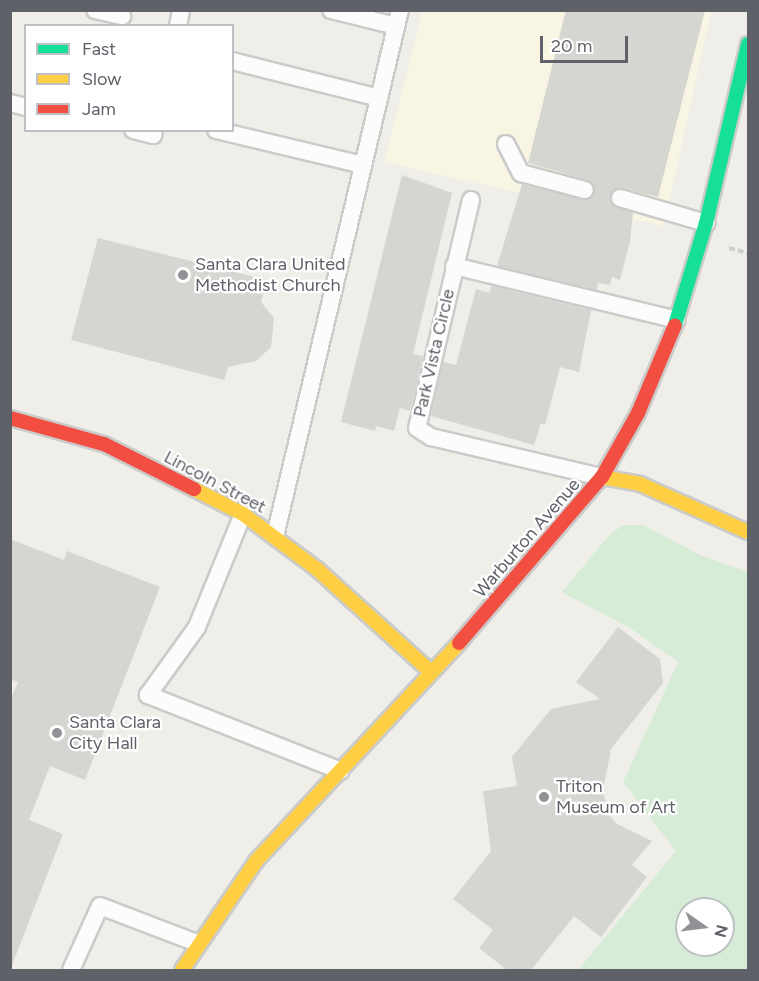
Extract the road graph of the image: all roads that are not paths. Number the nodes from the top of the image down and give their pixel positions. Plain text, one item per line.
1 (95, 10) edge
2 (331, 10) edge
3 (122, 16) dead end
4 (398, 18) edge
5 (748, 44) edge
6 (234, 62) edge
7 (380, 98) junction
8 (141, 132) edge
9 (154, 132) edge
10 (224, 132) edge
11 (506, 144) dead end
12 (363, 165) junction
13 (585, 190) dead end
14 (620, 198) dead end
15 (471, 200) dead end
16 (706, 223) junction
17 (454, 266) junction
18 (677, 320) junction
19 (10, 418) edge
20 (602, 477) junction
21 (243, 514) junction
22 (748, 532) edge
23 (275, 536) junction
24 (431, 672) junction
25 (341, 771) junction
26 (197, 943) junction
27 (71, 970) edge
28 (182, 970) edge

1 - 3 lane
2 - 4 lane
4 - 7 lane
5 - 16 street, Warburton Avenue
6 - 7 lane
7 - 12 lane
8 - 9 lane
10 - 12 lane
11 - 13 lane
12 - 23 lane
14 - 16 lane
15 - 17 lane, Park Vista Circle
16 - 18 street, Warburton Avenue
17 - 18 lane, Park Vista Circle
17 - 20 lane, Park Vista Circle
18 - 20 street, Warburton Avenue
19 - 21 street, Lincoln Street
20 - 22 street
20 - 24 street, Warburton Avenue
21 - 23 street, Lincoln Street
21 - 25 lane
23 - 24 street, Lincoln Street
24 - 25 street, Warburton Avenue
25 - 26 street, Warburton Avenue
26 - 27 lane
26 - 28 street, Warburton Avenue

